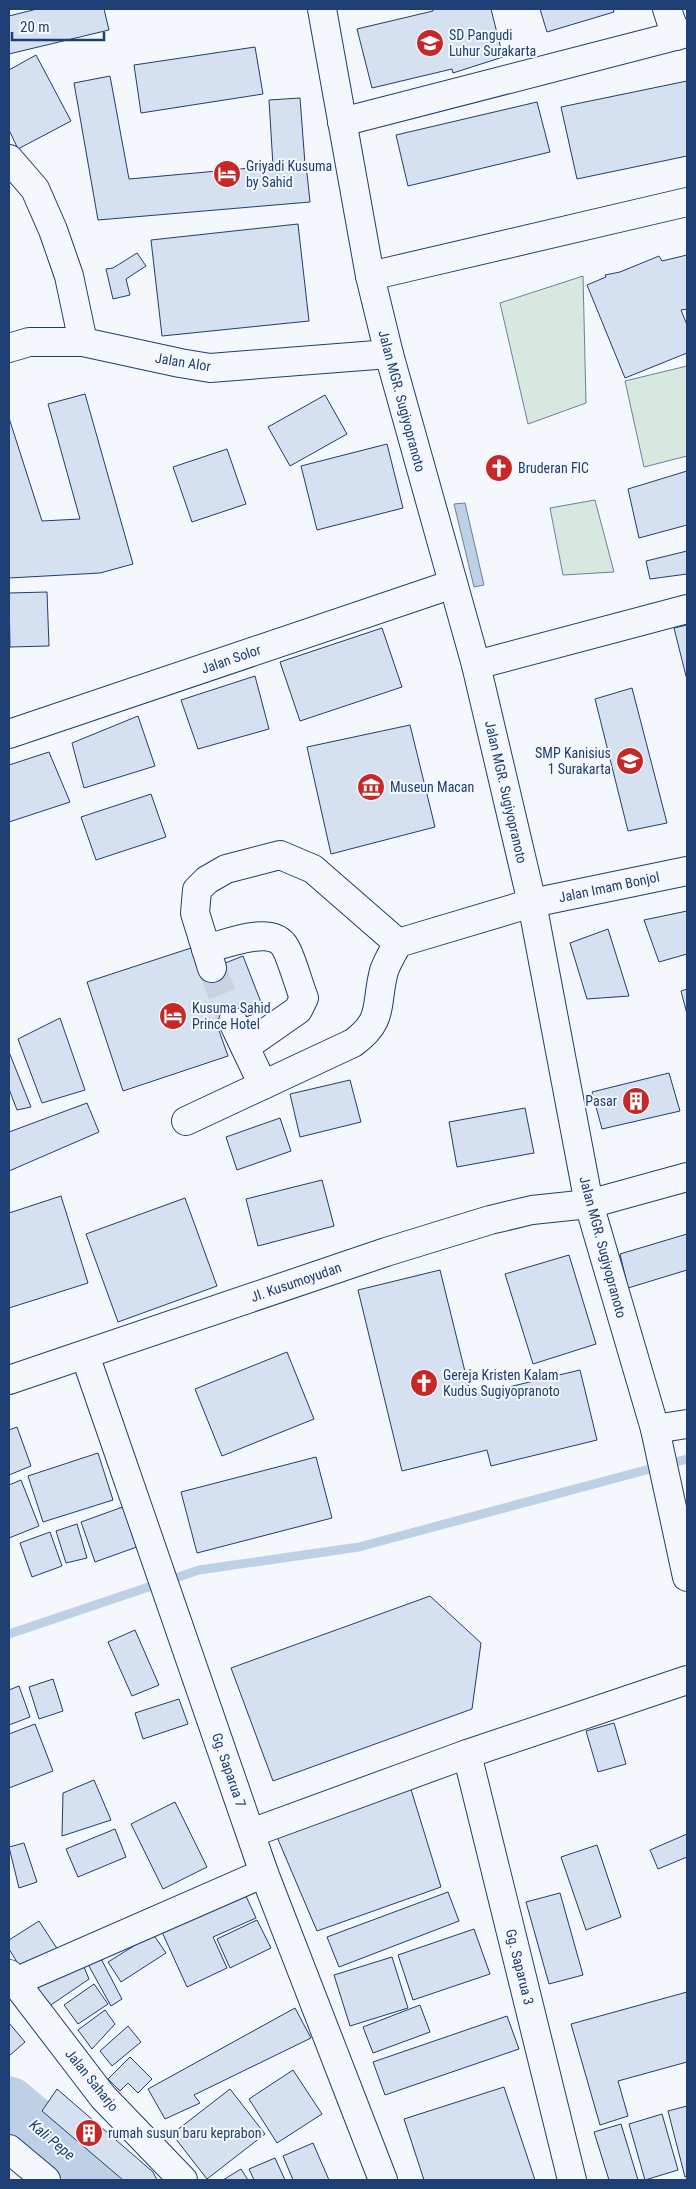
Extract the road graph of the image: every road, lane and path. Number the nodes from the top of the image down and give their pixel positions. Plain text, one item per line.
1 (322, 9) edge
2 (667, 9) edge
3 (682, 34) edge
4 (342, 122) junction
5 (9, 159) edge
6 (687, 202) edge
7 (370, 276) junction
8 (83, 342) junction
9 (9, 348) edge
10 (389, 354) junction
11 (453, 584) junction
12 (687, 609) edge
13 (476, 665) junction
14 (9, 734) edge
15 (687, 871) edge
16 (532, 904) junction
17 (398, 943) junction
18 (232, 1022) tunnel mouth
19 (245, 1047) junction
20 (263, 1085) junction
21 (186, 1120) dead end
22 (687, 1177) edge
23 (589, 1204) junction
24 (86, 1355) junction
25 (9, 1380) edge
26 (687, 1424) edge
27 (655, 1429) junction
28 (684, 1549) edge
29 (687, 1577) edge
30 (687, 1680) edge
31 (467, 1754) junction
32 (251, 1833) junction
33 (264, 1873) junction
34 (12, 1978) edge
35 (9, 2150) edge
36 (46, 2180) edge
37 (183, 2180) edge
38 (382, 2180) edge
39 (572, 2180) edge

1 - 4 street, Jalan MGR. Sugiyopranoto
2 - 3 street
3 - 4 street
4 - 7 street, Jalan MGR. Sugiyopranoto
5 - 8 street
6 - 7 street
7 - 10 street, Jalan MGR. Sugiyopranoto
8 - 9 street, Jalan Alor
8 - 10 street, Jalan Alor
10 - 11 street, Jalan MGR. Sugiyopranoto
11 - 13 street, Jalan MGR. Sugiyopranoto
11 - 14 street, Jalan Solor
12 - 13 street
13 - 16 street, Jalan MGR. Sugiyopranoto
15 - 16 street, Jalan Imam Bonjol
16 - 17 street, Jalan Imam Bonjol
16 - 23 street, Jalan MGR. Sugiyopranoto
17 - 19 street
17 - 20 street
18 - 19 street
19 - 20 street
20 - 21 street
22 - 23 street, Jl. Kusumoyudan
23 - 24 street, Jl. Kusumoyudan
23 - 27 street, Jalan MGR. Sugiyopranoto
24 - 25 street, Jl. Kusumoyudan
24 - 32 street, Gg. Saparua 7
26 - 27 street
27 - 28 street, Jalan MGR. Sugiyopranoto
28 - 29 street, Jalan MGR. Sugiyopranoto
30 - 31 street
31 - 32 street
31 - 39 street, Gg. Saparua 3
32 - 33 street, Gg. Saparua 7
33 - 34 street
33 - 38 street, Gg. Saparua 7
34 - 37 street, Jalan Saharjo
35 - 36 street

